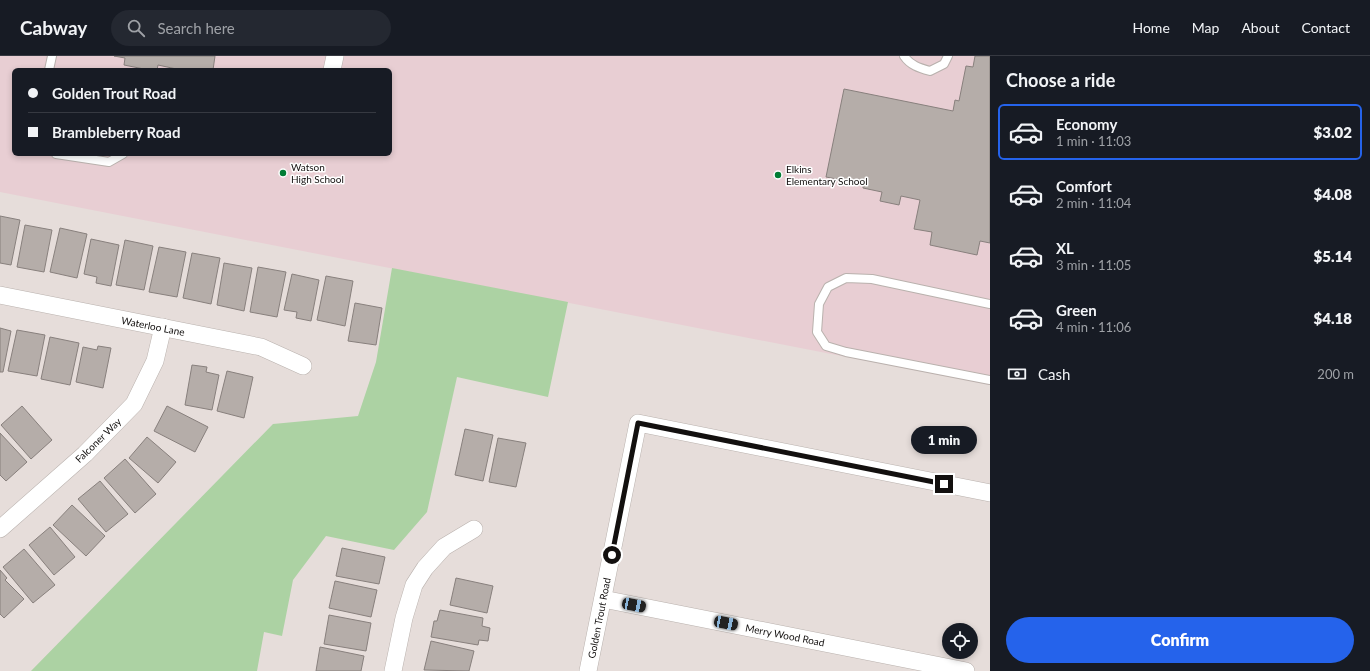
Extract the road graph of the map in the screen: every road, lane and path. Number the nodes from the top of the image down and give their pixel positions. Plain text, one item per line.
1 (52, 56) edge
2 (335, 56) edge
3 (904, 56) edge
4 (948, 56) edge
5 (49, 68) edge
6 (332, 68) edge
7 (69, 156) edge
8 (120, 156) edge
9 (0, 295) edge
10 (990, 304) edge
11 (163, 328) junction
12 (303, 366) dead end
13 (990, 380) edge
14 (990, 493) edge
15 (0, 529) edge
16 (474, 529) dead end
17 (603, 599) junction
18 (939, 668) edge
19 (394, 671) edge
20 (588, 671) edge
21 (966, 671) edge

1 - 5 lane
2 - 6 street
3 - 4 lane
7 - 8 lane
9 - 11 street, Waterloo Lane
10 - 13 lane
11 - 12 street, Waterloo Lane
11 - 15 street, Falconer Way
14 - 17 street, Golden Trout Road
16 - 19 street
17 - 18 street, Merry Wood Road
17 - 20 street, Golden Trout Road
18 - 21 street, Merry Wood Road

